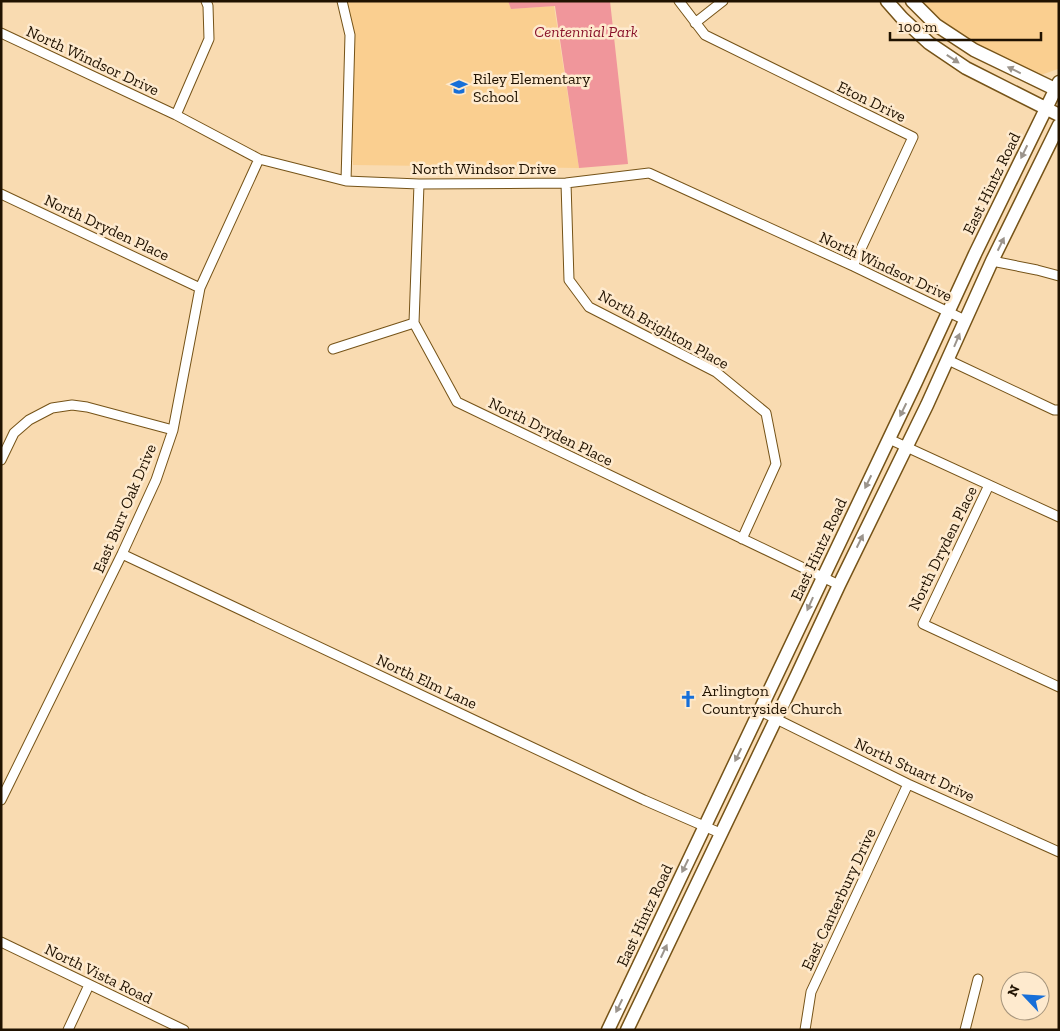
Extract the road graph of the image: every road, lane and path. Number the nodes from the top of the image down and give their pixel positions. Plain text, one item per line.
1 (206, 1) edge
2 (342, 1) edge
3 (679, 1) edge
4 (723, 1) edge
5 (887, 1) edge
6 (912, 1) edge
7 (695, 22) junction
8 (1, 33) edge
9 (1058, 88) edge
10 (1046, 108) junction
11 (176, 115) junction
12 (1059, 115) edge
13 (1059, 125) edge
14 (259, 159) junction
15 (346, 181) junction
16 (566, 183) junction
17 (419, 184) junction
18 (1, 194) edge
19 (992, 262) junction
20 (853, 266) junction
21 (1059, 276) edge
22 (200, 288) junction
23 (948, 313) junction
24 (965, 320) junction
25 (414, 322) junction
26 (333, 349) dead end
27 (948, 360) junction
28 (1059, 410) edge
29 (172, 430) junction
30 (889, 438) junction
31 (906, 446) junction
32 (1, 460) edge
33 (989, 485) junction
34 (1059, 517) edge
35 (742, 539) junction
36 (122, 554) junction
37 (822, 577) junction
38 (839, 585) junction
39 (1059, 687) edge
40 (760, 711) junction
41 (776, 718) junction
42 (908, 784) junction
43 (1, 800) edge
44 (704, 826) junction
45 (720, 833) junction
46 (1059, 852) edge
47 (1, 942) edge
48 (978, 979) dead end
49 (89, 985) junction
50 (68, 1030) edge
51 (184, 1030) edge
52 (608, 1030) edge
53 (627, 1030) edge
54 (805, 1030) edge
55 (965, 1030) edge

1 - 11 street
2 - 15 street
3 - 7 street, Eton Drive
4 - 7 street
5 -> 10 main road
9 -> 6 main road
7 - 20 street, Eton Drive
8 - 11 street, North Windsor Drive
9 - 10 main road, East Hintz Road
10 - 12 main road
10 -> 23 main road, East Hintz Road
11 - 14 street, North Windsor Drive
19 -> 13 main road, East Hintz Road
14 - 15 street, North Windsor Drive
14 - 22 street, East Burr Oak Drive
15 - 17 street, North Windsor Drive
16 - 17 street, North Windsor Drive
16 - 20 street, North Windsor Drive
16 - 35 street, North Brighton Place
17 - 25 street
18 - 22 street, North Dryden Place
19 - 21 street
19 - 24 main road, East Hintz Road
20 - 23 street, North Windsor Drive
22 - 29 street, East Burr Oak Drive
23 - 24 street, North Windsor Drive
23 -> 30 main road, East Hintz Road
27 -> 24 main road, East Hintz Road
25 - 26 street
25 - 35 street, North Dryden Place
27 - 28 street
27 - 31 main road, East Hintz Road
29 - 32 street
29 - 36 street, East Burr Oak Drive
30 - 31 street
30 -> 37 main road, East Hintz Road
31 - 33 street
38 -> 31 main road, East Hintz Road
33 - 34 street
33 - 39 street, North Dryden Place
35 - 37 street, North Dryden Place
36 - 43 street, East Burr Oak Drive
36 - 44 street, North Elm Lane
37 - 38 street, North Dryden Place
37 -> 40 main road, East Hintz Road
38 - 41 main road, East Hintz Road
40 - 41 street, North Stuart Drive
40 -> 44 main road, East Hintz Road
41 - 42 street, North Stuart Drive
41 - 45 main road, East Hintz Road
42 - 46 street, North Stuart Drive
42 - 54 street, East Canterbury Drive
44 - 45 street, North Elm Lane
44 -> 52 main road, East Hintz Road
53 -> 45 main road, East Hintz Road
47 - 49 street, North Vista Road
48 - 55 street
49 - 50 street
49 - 51 street, North Vista Road

